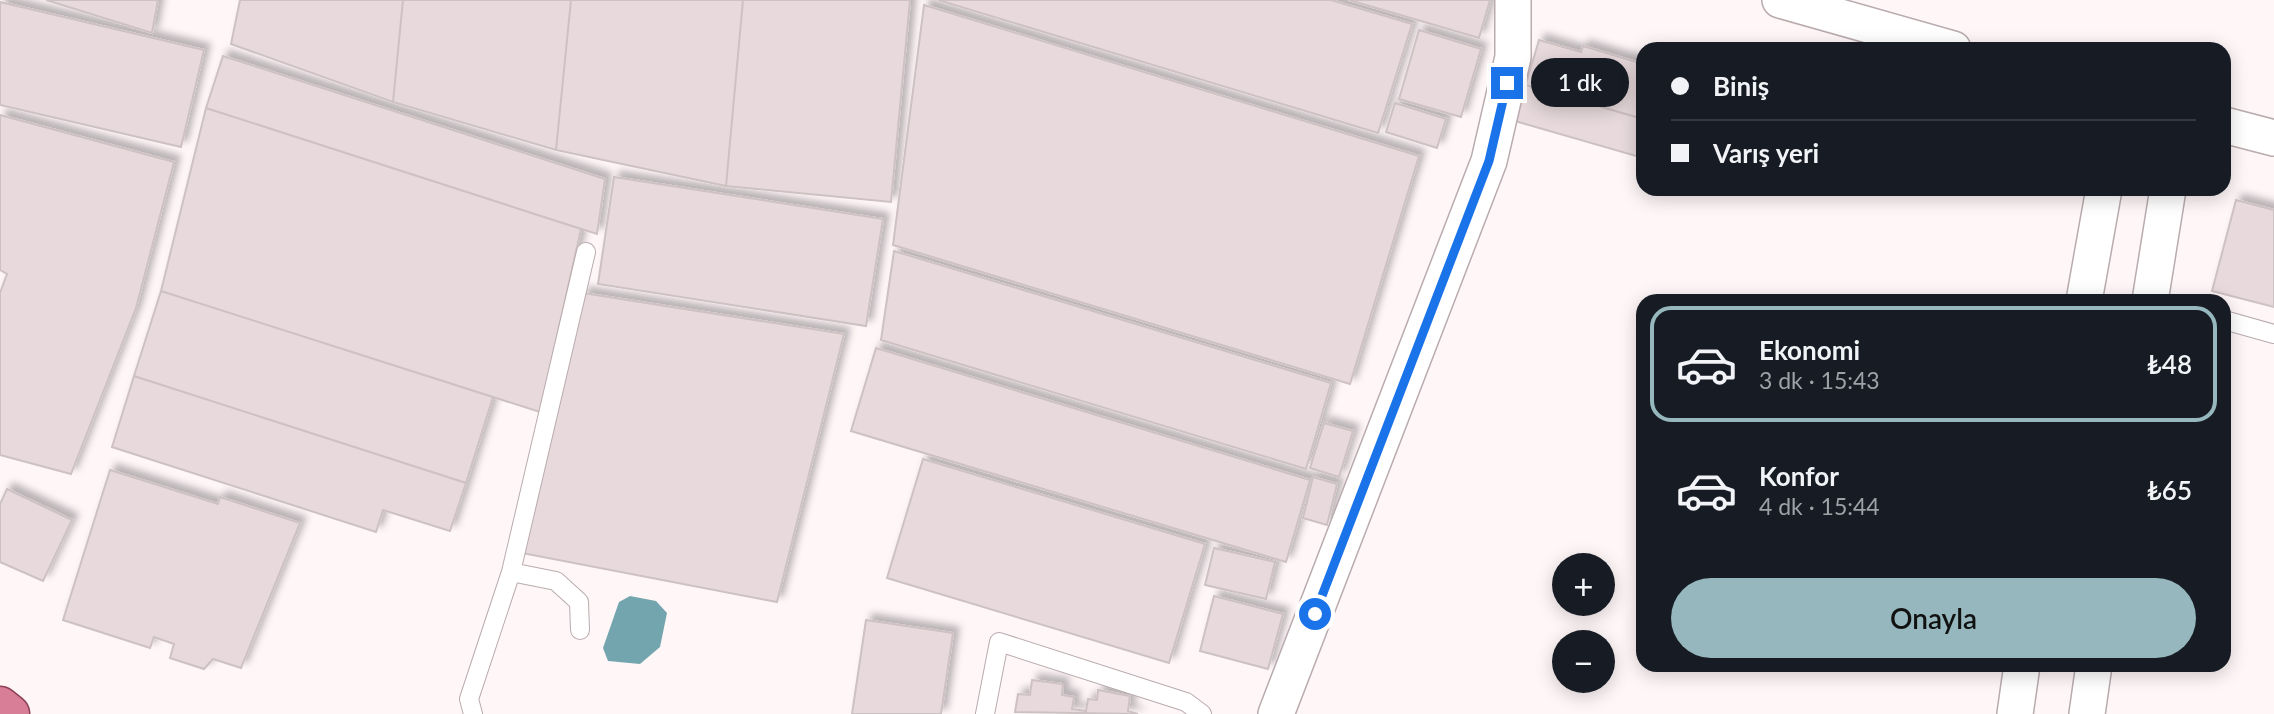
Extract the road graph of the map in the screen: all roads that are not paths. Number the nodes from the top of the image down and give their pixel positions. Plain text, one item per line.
1 (1513, 0) edge
2 (1780, 0) edge
3 (1928, 42) edge
4 (2231, 127) edge
5 (2274, 138) edge
6 (2103, 196) edge
7 (2167, 196) edge
8 (586, 252) dead end
9 (2085, 294) edge
10 (2154, 294) edge
11 (2231, 322) edge
12 (2274, 334) edge
13 (511, 572) junction
14 (580, 629) dead end
15 (2021, 672) edge
16 (2093, 672) edge
17 (0, 706) edge
18 (10, 714) edge
19 (473, 714) edge
20 (985, 714) edge
21 (1202, 714) edge
22 (1276, 714) edge
23 (2015, 714) edge
24 (2087, 714) edge

1 - 22 street
2 - 3 street
4 - 5 street
6 - 9 street
7 - 10 street
8 - 13 lane
11 - 12 lane
13 - 14 lane
13 - 19 lane
15 - 23 street
16 - 24 street
17 - 18 highway
20 - 21 lane

